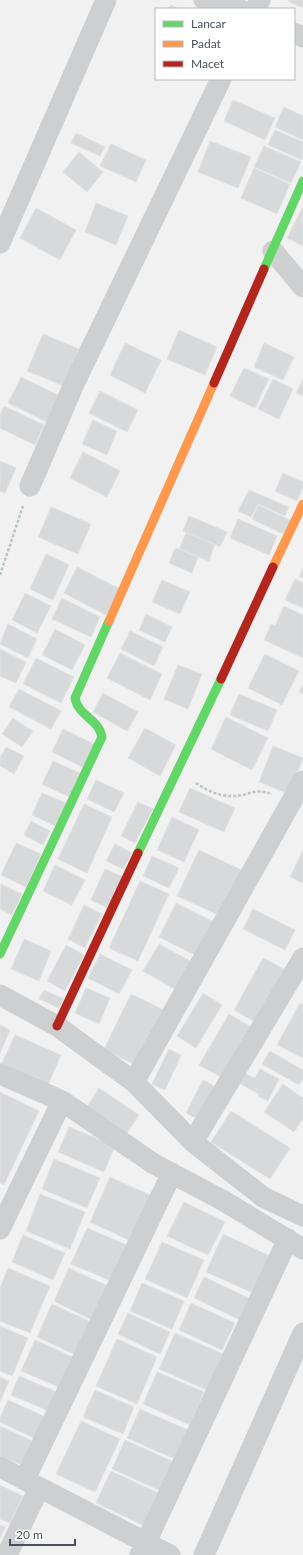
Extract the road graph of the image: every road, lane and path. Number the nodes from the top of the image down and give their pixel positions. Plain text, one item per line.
1 (106, 0) edge
2 (204, 0) edge
3 (235, 8) edge
4 (221, 80) edge
5 (303, 181) edge
6 (0, 243) edge
7 (273, 251) junction
8 (303, 287) edge
9 (30, 486) joint
10 (303, 504) edge
11 (0, 575) edge
12 (178, 768) junction
13 (303, 781) edge
14 (292, 801) junction
15 (0, 954) edge
16 (303, 958) edge
17 (0, 995) edge
18 (57, 1026) junction
19 (0, 1074) edge
20 (134, 1082) junction
21 (62, 1100) junction
22 (193, 1142) junction
23 (172, 1173) junction
24 (303, 1216) edge
25 (0, 1229) edge
26 (296, 1244) edge
27 (303, 1333) edge
28 (0, 1467) edge
29 (32, 1483) junction
30 (142, 1549) edge
31 (7, 1555) edge
32 (170, 1555) edge
33 (204, 1555) edge

1 - 6 street
2 - 3 street
4 - 9 street
5 - 7 street
7 - 8 street
7 - 15 street
9 - 11 path
10 - 12 street
12 - 14 path
12 - 18 street
13 - 14 street
14 - 20 street
16 - 22 street
17 - 18 street
18 - 20 street
19 - 21 street
20 - 22 street
21 - 23 street
21 - 25 street
22 - 24 street
23 - 26 street
23 - 29 street
26 - 30 street
27 - 33 street
28 - 29 street
29 - 30 street
29 - 31 street
30 - 32 street

